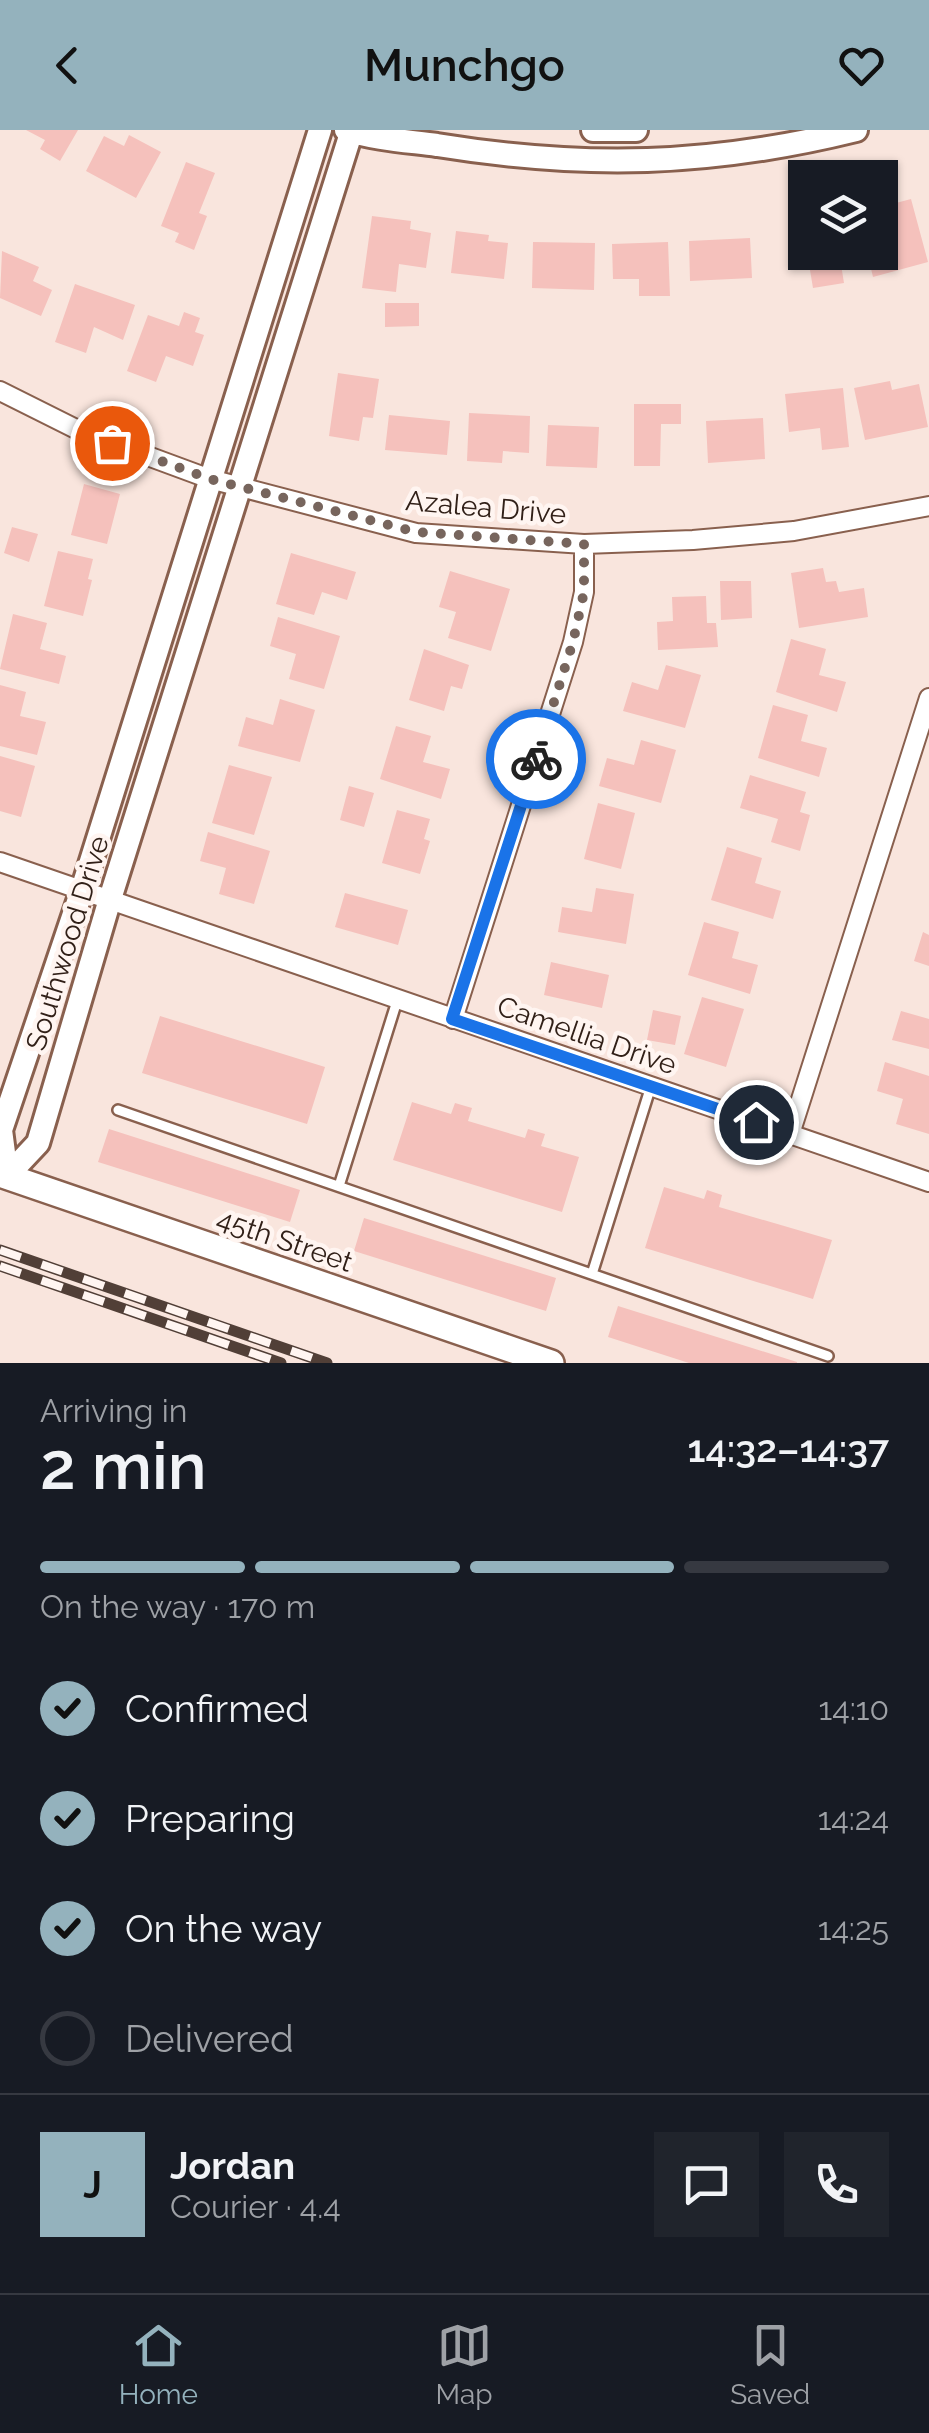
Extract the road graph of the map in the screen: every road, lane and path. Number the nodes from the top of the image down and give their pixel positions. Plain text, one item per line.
1 (320, 130) edge
2 (593, 130) edge
3 (636, 130) edge
4 (856, 130) edge
5 (350, 131) edge
6 (0, 391) edge
7 (210, 479) junction
8 (240, 487) junction
9 (929, 506) edge
10 (584, 544) junction
11 (929, 698) edge
12 (0, 862) edge
13 (82, 890) junction
14 (110, 899) junction
15 (397, 1000) junction
16 (452, 1019) junction
17 (8, 1084) edge
18 (651, 1086) junction
19 (118, 1110) dead end
20 (790, 1134) junction
21 (4, 1175) edge
22 (929, 1182) edge
23 (339, 1186) junction
24 (592, 1274) junction
25 (828, 1356) dead end
26 (551, 1363) edge

1 - 7 street, Southwood Drive
2 - 3 street
4 - 5 street
5 - 8 street, Southwood Drive
6 - 7 street, Azalea Drive
7 - 8 street, Azalea Drive
7 - 13 street, Southwood Drive
8 - 10 street, Azalea Drive
8 - 14 street, Southwood Drive
9 - 10 street, Azalea Drive
10 - 16 street
11 - 20 street
12 - 13 street, Camellia Drive
13 - 14 street, Camellia Drive
13 - 17 street, Southwood Drive
14 - 15 street, Camellia Drive
14 - 21 street, Southwood Drive
15 - 16 street, Camellia Drive
15 - 23 lane
16 - 18 street, Camellia Drive
17 - 21 street, Southwood Drive
18 - 20 street, Camellia Drive
18 - 24 lane
19 - 23 lane
20 - 22 street, Camellia Drive
21 - 26 main road, 45th Street
23 - 24 lane
24 - 25 lane

